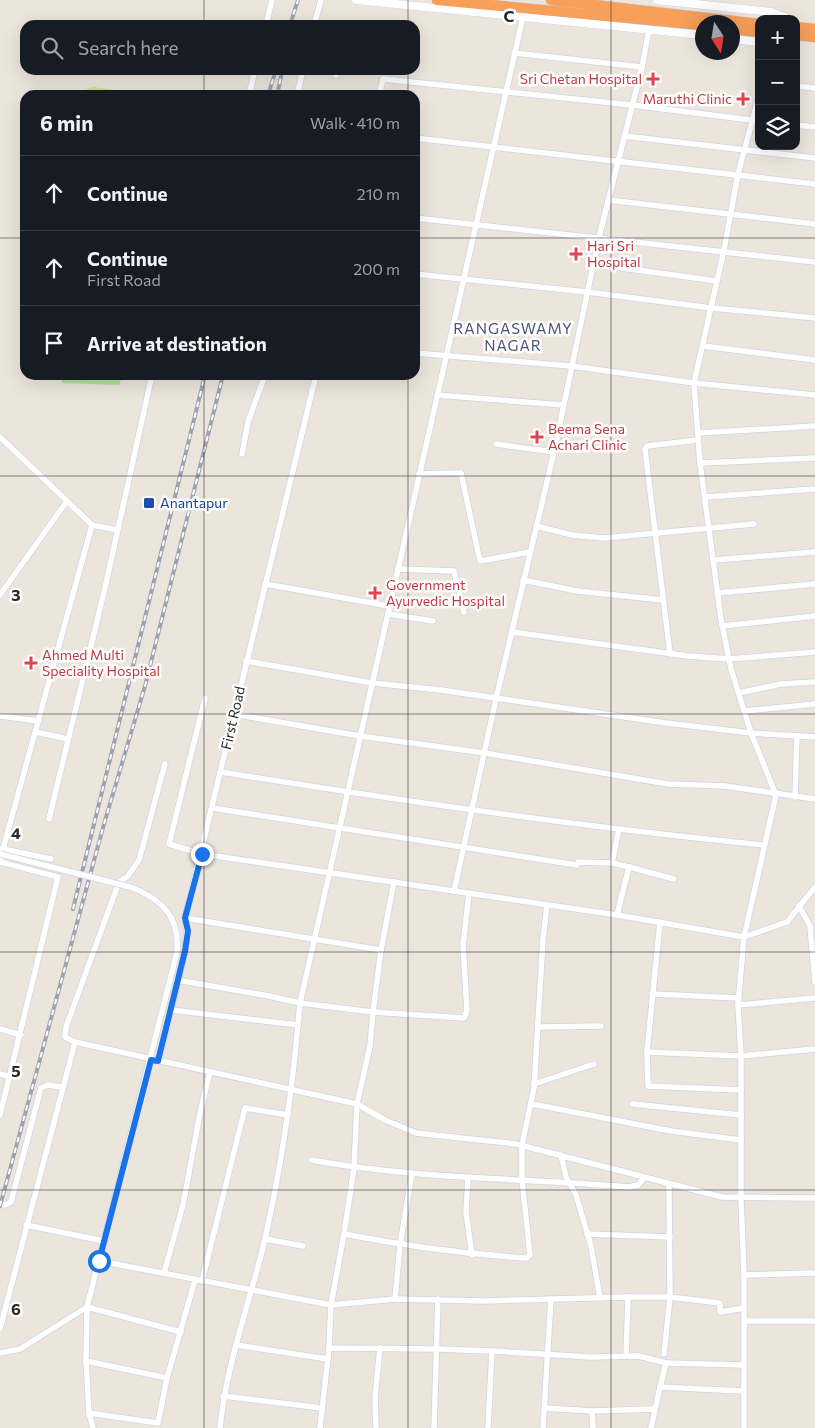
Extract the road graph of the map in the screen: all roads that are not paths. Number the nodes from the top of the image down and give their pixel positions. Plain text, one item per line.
1 (272, 0) edge
2 (321, 0) edge
3 (356, 0) edge
4 (437, 0) edge
5 (551, 0) edge
6 (657, 0) edge
7 (779, 15) edge
8 (523, 17) junction
9 (679, 19) junction
10 (267, 20) edge
11 (316, 20) edge
12 (800, 22) edge
13 (695, 23) edge
14 (755, 24) edge
15 (800, 27) edge
16 (815, 28) edge
17 (649, 30) junction
18 (740, 30) edge
19 (755, 32) edge
20 (695, 34) edge
21 (800, 36) edge
22 (815, 38) edge
23 (740, 40) edge
24 (800, 40) edge
25 (755, 42) edge
26 (514, 53) junction
27 (642, 67) junction
28 (254, 75) edge
29 (302, 75) edge
30 (800, 86) edge
31 (815, 88) edge
32 (250, 90) edge
33 (298, 90) edge
34 (380, 90) edge
35 (506, 91) junction
36 (632, 105) junction
37 (755, 121) edge
38 (755, 124) edge
39 (800, 125) edge
40 (815, 127) edge
41 (624, 136) junction
42 (420, 139) edge
43 (493, 149) junction
44 (746, 149) junction
45 (815, 158) edge
46 (618, 160) junction
47 (738, 174) junction
48 (815, 184) edge
49 (608, 200) junction
50 (731, 214) junction
51 (420, 218) edge
52 (476, 224) junction
53 (815, 224) edge
54 (599, 237) junction
55 (724, 250) junction
56 (815, 262) edge
57 (593, 264) junction
58 (420, 275) edge
59 (463, 280) junction
60 (718, 281) junction
61 (587, 292) junction
62 (712, 308) junction
63 (815, 318) edge
64 (702, 346) junction
65 (420, 353) edge
66 (446, 357) junction
67 (815, 360) edge
68 (570, 366) junction
69 (151, 380) edge
70 (263, 380) edge
71 (315, 380) edge
72 (694, 383) junction
73 (437, 395) junction
74 (815, 395) edge
75 (563, 405) junction
76 (815, 426) edge
77 (698, 433) junction
78 (0, 437) edge
79 (698, 440) junction
80 (496, 444) dead end
81 (7, 446) junction
82 (0, 447) edge
83 (554, 452) junction
84 (242, 454) dead end
85 (815, 458) edge
86 (700, 463) junction
87 (419, 474) junction
88 (815, 489) edge
89 (705, 497) junction
90 (67, 501) junction
91 (754, 524) dead end
92 (92, 525) junction
93 (536, 526) junction
94 (708, 529) junction
95 (117, 530) junction
96 (654, 534) junction
97 (530, 552) junction
98 (815, 552) edge
99 (713, 560) junction
100 (398, 569) junction
101 (523, 580) junction
102 (264, 584) junction
103 (815, 584) edge
104 (717, 593) junction
105 (0, 595) edge
106 (663, 600) junction
107 (389, 606) junction
108 (464, 612) dead end
109 (388, 614) junction
110 (815, 616) edge
111 (432, 621) dead end
112 (722, 626) junction
113 (512, 632) junction
114 (815, 652) edge
115 (670, 654) junction
116 (729, 659) junction
117 (246, 661) junction
118 (815, 682) edge
119 (372, 683) junction
120 (739, 693) junction
121 (206, 698) dead end
122 (496, 698) junction
123 (815, 704) edge
124 (744, 711) junction
125 (233, 714) junction
126 (0, 716) edge
127 (39, 721) junction
128 (36, 732) junction
129 (751, 733) junction
130 (360, 736) junction
131 (797, 736) junction
132 (815, 737) edge
133 (68, 739) junction
134 (485, 753) junction
135 (165, 764) dead end
136 (220, 772) junction
137 (346, 792) junction
138 (776, 795) junction
139 (795, 797) junction
140 (815, 799) edge
141 (212, 808) junction
142 (471, 810) junction
143 (49, 818) dead end
144 (619, 828) junction
145 (339, 829) junction
146 (764, 845) junction
147 (462, 848) junction
148 (1, 851) edge
149 (202, 854) junction
150 (51, 859) dead end
151 (612, 863) junction
152 (629, 867) junction
153 (329, 873) junction
154 (674, 879) dead end
155 (394, 882) junction
156 (815, 887) edge
157 (454, 891) junction
158 (469, 893) junction
159 (547, 905) junction
160 (799, 906) junction
161 (616, 915) junction
162 (185, 918) junction
163 (660, 922) junction
164 (744, 937) junction
165 (315, 939) junction
166 (381, 950) junction
167 (177, 980) junction
168 (815, 982) edge
169 (652, 994) junction
170 (739, 998) junction
171 (815, 998) edge
172 (300, 1004) junction
173 (738, 1005) junction
174 (171, 1010) junction
175 (373, 1012) junction
176 (298, 1026) junction
177 (601, 1026) dead end
178 (538, 1027) junction
179 (0, 1029) edge
180 (21, 1035) junction
181 (75, 1042) junction
182 (815, 1048) edge
183 (647, 1052) junction
184 (741, 1056) junction
185 (151, 1060) junction
186 (158, 1061) junction
187 (594, 1064) dead end
188 (210, 1072) junction
189 (0, 1074) edge
190 (10, 1077) junction
191 (534, 1084) junction
192 (62, 1087) junction
193 (741, 1090) junction
194 (292, 1091) junction
195 (357, 1104) junction
196 (532, 1104) junction
197 (632, 1104) dead end
198 (0, 1114) edge
199 (741, 1115) junction
200 (288, 1116) junction
201 (741, 1140) junction
202 (522, 1145) junction
203 (561, 1155) junction
204 (311, 1160) dead end
205 (354, 1168) junction
206 (412, 1173) junction
207 (468, 1177) junction
208 (645, 1177) junction
209 (522, 1180) junction
210 (568, 1182) junction
211 (670, 1184) junction
212 (815, 1198) edge
213 (741, 1199) junction
214 (0, 1204) edge
215 (26, 1225) junction
216 (344, 1234) junction
217 (587, 1234) junction
218 (670, 1237) junction
219 (265, 1239) junction
220 (104, 1241) junction
221 (400, 1245) junction
222 (303, 1246) dead end
223 (472, 1255) junction
224 (99, 1261) junction
225 (164, 1273) junction
226 (815, 1273) edge
227 (744, 1275) junction
228 (198, 1281) junction
229 (252, 1290) junction
230 (628, 1297) junction
231 (670, 1297) junction
232 (600, 1298) junction
233 (395, 1299) junction
234 (438, 1299) junction
235 (551, 1299) junction
236 (331, 1305) junction
237 (87, 1307) junction
238 (744, 1308) junction
239 (744, 1321) junction
240 (815, 1321) edge
241 (0, 1329) edge
242 (181, 1332) junction
243 (236, 1346) junction
244 (329, 1348) junction
245 (380, 1348) junction
246 (438, 1348) junction
247 (492, 1351) junction
248 (0, 1353) edge
249 (664, 1354) dead end
250 (548, 1356) junction
251 (626, 1356) junction
252 (328, 1360) junction
253 (86, 1361) junction
254 (666, 1363) junction
255 (744, 1365) junction
256 (167, 1378) junction
257 (660, 1388) junction
258 (744, 1391) junction
259 (223, 1396) junction
260 (322, 1408) junction
261 (545, 1408) junction
262 (655, 1408) junction
263 (592, 1411) junction
264 (90, 1413) junction
265 (94, 1428) edge
266 (220, 1428) edge
267 (320, 1428) edge
268 (376, 1428) edge
269 (434, 1428) edge
270 (488, 1428) edge
271 (543, 1428) edge
272 (593, 1428) edge
273 (651, 1428) edge
274 (744, 1428) edge

1 - 10 street
2 - 11 street
3 - 8 street
4 - 9 highway
5 - 9 highway
6 - 7 street
8 - 17 street
8 - 26 street
9 - 13 highway
9 - 14 highway
12 - 16 street
15 - 16 highway
17 - 20 street
17 - 27 street
18 - 19 highway
21 - 22 highway
22 - 24 street
23 - 25 street
26 - 27 street
26 - 35 street
27 - 36 street
28 - 32 street
29 - 33 street
30 - 31 street
34 - 35 street
35 - 36 street
35 - 43 street
36 - 37 street
36 - 41 street
38 - 44 street
39 - 40 street
41 - 44 street
41 - 46 street
42 - 43 street
43 - 46 street
43 - 52 street
44 - 45 street
44 - 47 street
46 - 47 street
46 - 49 street
47 - 48 street
47 - 50 street
49 - 50 street
49 - 54 street
50 - 53 street
50 - 55 street
51 - 52 street
52 - 54 street
52 - 59 street
54 - 55 street
54 - 57 street
55 - 56 street
55 - 60 street
57 - 60 street
57 - 61 street
58 - 59 street
59 - 61 street
59 - 66 street
60 - 62 street
61 - 62 street
61 - 68 street
62 - 63 street
62 - 64 street
64 - 67 street
64 - 72 street
65 - 66 street
66 - 68 street
66 - 73 street
68 - 72 street
68 - 75 street
69 - 95 street
70 - 84 street
71 - 102 street, First Road
72 - 74 street
72 - 77 street
73 - 75 street
73 - 87 street
75 - 83 street
76 - 77 street
77 - 79 street
78 - 81 street
79 - 86 street
79 - 96 street
80 - 83 street
81 - 82 street
81 - 90 street
83 - 93 street
85 - 86 street
86 - 89 street
87 - 97 street
87 - 100 street
88 - 89 street
89 - 94 street
90 - 92 street
90 - 105 street
91 - 94 street
92 - 95 street
92 - 127 street
93 - 96 street
93 - 97 street
94 - 96 street
94 - 99 street
95 - 133 street
96 - 106 street
97 - 101 street
98 - 99 street
99 - 104 street
100 - 107 street
100 - 108 street
101 - 106 street
101 - 113 street
102 - 107 street
102 - 117 street, First Road
103 - 104 street
104 - 112 street
106 - 115 street
107 - 109 street
109 - 111 street
109 - 119 street
110 - 112 street
112 - 116 street
113 - 115 street
113 - 122 street
114 - 116 street
115 - 116 street
116 - 120 street
117 - 119 street
117 - 125 street, First Road
118 - 120 street
119 - 122 street
119 - 130 street
120 - 124 street
121 - 149 street
122 - 129 street
122 - 134 street
123 - 124 street
124 - 129 street
125 - 130 street
125 - 136 street, First Road
126 - 127 street
127 - 128 street
128 - 133 street
128 - 148 street
129 - 131 street
129 - 138 street
130 - 134 street
130 - 137 street
131 - 132 street
131 - 139 street
133 - 143 street
134 - 138 street
134 - 142 street
135 - 181 street
136 - 137 street
136 - 141 street, First Road
137 - 142 street
137 - 145 street
138 - 139 street
138 - 146 street
139 - 140 street
141 - 145 street
141 - 149 street, First Road
142 - 144 street
142 - 147 street
144 - 146 street
144 - 151 street
145 - 147 street
145 - 153 street
146 - 164 street
147 - 151 street
147 - 157 street
148 - 150 street
148 - 180 street
148 - 185 street, bridge
149 - 153 street
149 - 162 street, First Road
151 - 152 street
152 - 154 street
152 - 161 street
153 - 155 street
153 - 165 street
155 - 157 street
155 - 166 street
156 - 160 street
157 - 158 street
158 - 159 street
158 - 175 street
159 - 161 street
159 - 178 street
160 - 164 street
160 - 168 street
161 - 163 street
162 - 165 street
162 - 167 street, First Road
163 - 164 street
163 - 169 street
164 - 170 street
165 - 166 street
165 - 172 street
166 - 175 street
167 - 172 street
167 - 174 street, First Road
169 - 170 street
169 - 183 street
170 - 173 street
171 - 173 street
172 - 175 street
172 - 176 street
173 - 184 street
174 - 176 street
174 - 186 street, First Road
175 - 195 street
176 - 194 street
177 - 178 street
178 - 191 street
179 - 180 street
180 - 190 street
181 - 185 street
181 - 192 street
182 - 184 street
183 - 184 street
183 - 193 street
184 - 193 street
185 - 186 street
185 - 220 street
186 - 188 street
187 - 191 street
188 - 194 street
188 - 225 street
189 - 190 street
190 - 198 street
191 - 196 street
192 - 214 street
192 - 215 street
193 - 199 street
194 - 195 street
194 - 200 street
195 - 202 street
195 - 205 street
196 - 201 street
196 - 202 street
197 - 199 street
199 - 201 street
200 - 219 street
200 - 228 street
201 - 213 street
202 - 203 street
202 - 209 street
203 - 208 street
203 - 210 street
204 - 205 street
205 - 206 street
205 - 216 street
206 - 207 street
206 - 221 street
207 - 209 street
207 - 223 street
208 - 210 street
208 - 211 street
209 - 210 street
209 - 223 street
210 - 217 street
211 - 213 street
211 - 218 street
212 - 213 street
213 - 227 street
215 - 220 street
215 - 241 street
216 - 221 street
216 - 236 street
217 - 218 street
217 - 232 street
218 - 231 street
219 - 222 street
219 - 229 street
220 - 224 street
221 - 223 street
221 - 233 street
224 - 225 street
224 - 237 street
225 - 228 street
226 - 227 street
227 - 238 street
228 - 229 street
228 - 242 street
229 - 236 street
229 - 243 street
230 - 231 street
230 - 232 street
230 - 251 street
231 - 238 street
231 - 249 street
232 - 235 street
233 - 234 street
233 - 236 street
234 - 235 street
234 - 246 street
235 - 250 street
236 - 244 street
237 - 242 street
237 - 248 street
237 - 253 street
238 - 239 street
239 - 240 street
239 - 255 street
242 - 256 street
243 - 252 street
243 - 259 street
244 - 245 street
244 - 252 street
245 - 246 street
245 - 268 street
246 - 247 street
246 - 269 street
247 - 250 street
247 - 270 street
250 - 251 street
250 - 261 street
251 - 254 street
252 - 260 street
253 - 256 street
253 - 264 street
254 - 255 street
254 - 257 street
255 - 258 street
256 - 264 street
257 - 258 street
257 - 262 street
258 - 274 street
259 - 260 street
259 - 266 street
260 - 267 street
261 - 263 street
261 - 271 street
262 - 263 street
262 - 273 street
263 - 272 street
264 - 265 street

